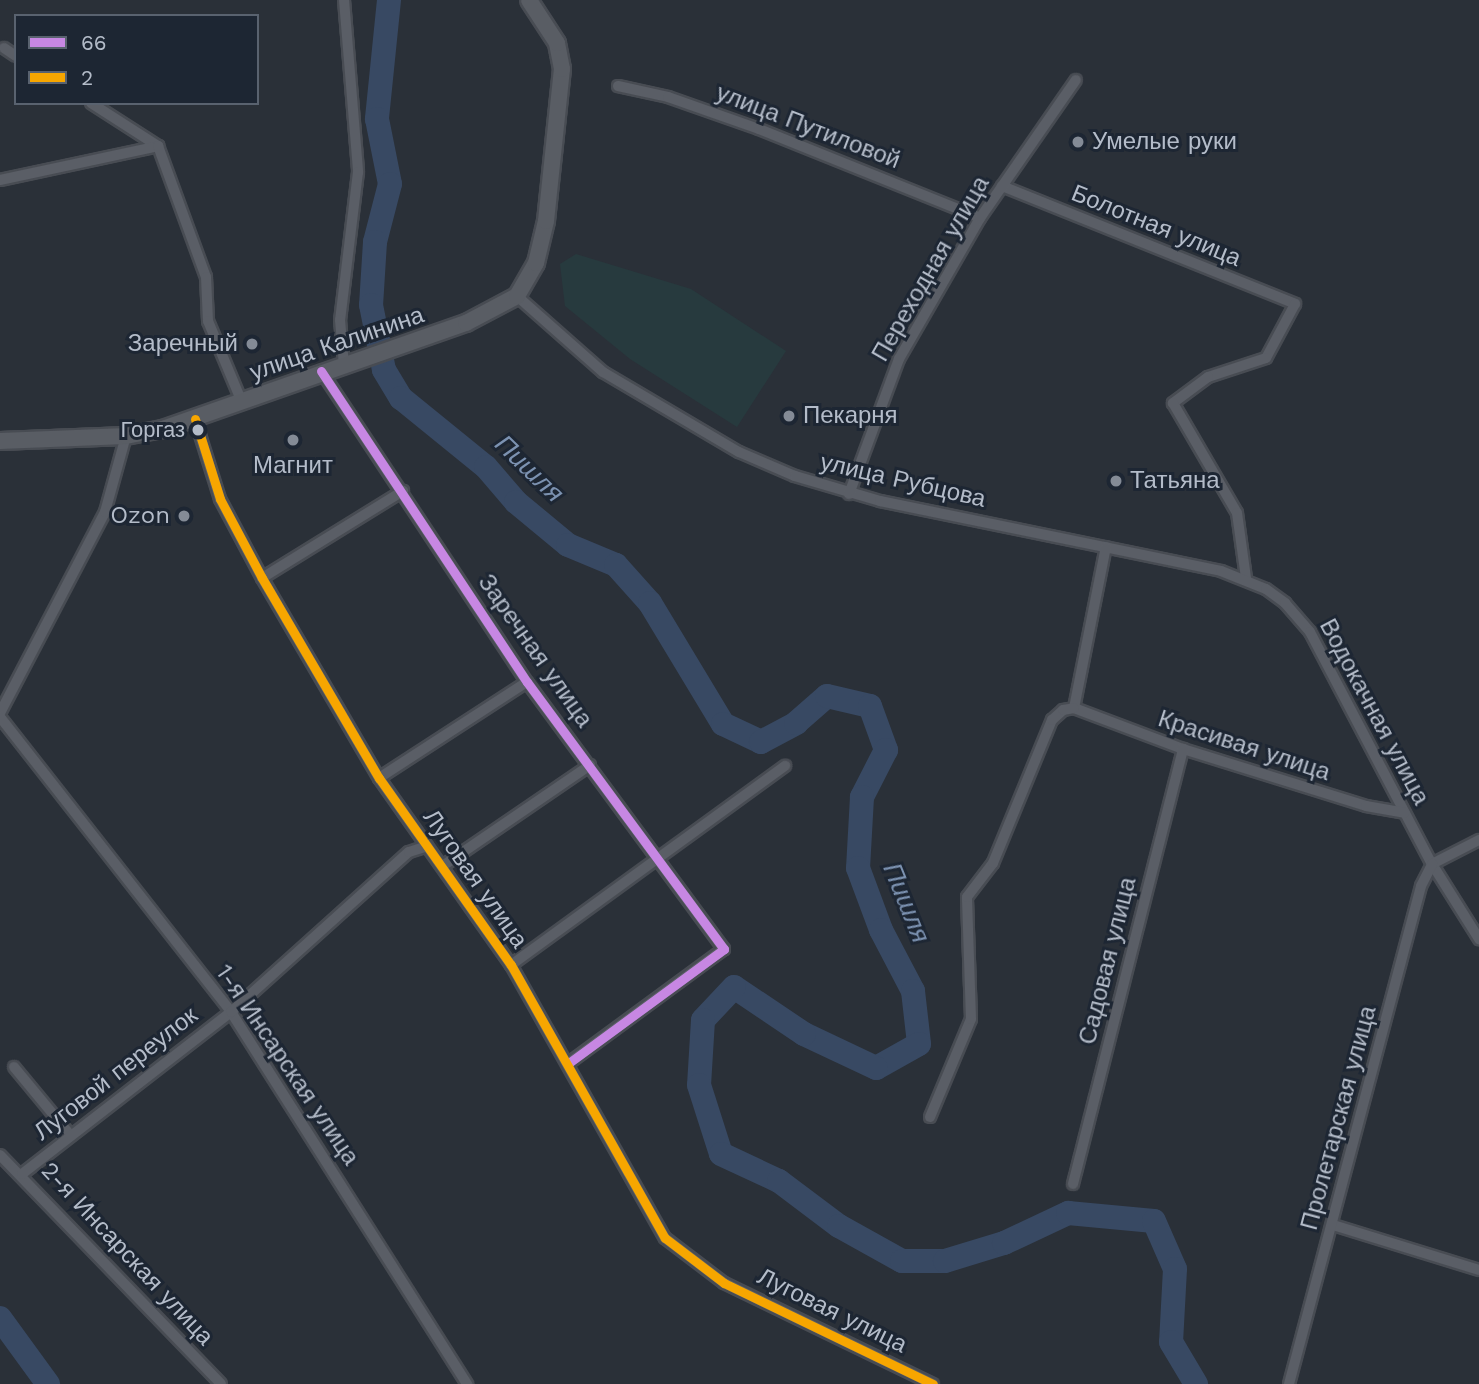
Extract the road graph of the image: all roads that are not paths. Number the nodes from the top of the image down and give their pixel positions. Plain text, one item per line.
1 (344, 0) edge
2 (529, 0) edge
3 (4, 48) dead end
4 (14, 55) edge
5 (1076, 80) dead end
6 (618, 86) dead end
7 (94, 105) edge
8 (158, 146) junction
9 (0, 180) edge
10 (1002, 186) junction
11 (980, 218) junction
12 (517, 296) junction
13 (344, 365) junction
14 (321, 371) junction
15 (242, 401) junction
16 (195, 419) junction
17 (126, 436) junction
18 (0, 440) edge
19 (403, 491) junction
20 (849, 494) junction
21 (1106, 547) junction
22 (262, 578) junction
23 (1246, 578) junction
24 (527, 682) junction
25 (1074, 708) junction
26 (0, 715) edge
27 (1183, 749) junction
28 (590, 765) junction
29 (785, 766) dead end
30 (379, 778) junction
31 (1405, 813) junction
32 (1479, 840) edge
33 (427, 846) junction
34 (660, 858) junction
35 (444, 864) junction
36 (1432, 864) junction
37 (1479, 939) edge
38 (511, 965) junction
39 (231, 1012) junction
40 (569, 1063) junction
41 (14, 1067) dead end
42 (930, 1117) dead end
43 (71, 1136) junction
44 (0, 1155) edge
45 (22, 1174) junction
46 (1073, 1184) dead end
47 (1333, 1225) junction
48 (1479, 1270) edge
49 (221, 1384) edge
50 (467, 1384) edge
51 (933, 1384) edge
52 (1289, 1384) edge

1 - 13 street
2 - 12 main road
3 - 4 street
5 - 10 street, Переходная улица
6 - 11 street, улица Путиловой
7 - 8 street
8 - 9 street
8 - 15 street
10 - 11 street, Переходная улица
10 - 23 street, Болотная улица
11 - 20 street, Переходная улица
12 - 13 main road, улица Калинина
12 - 20 street, улица Рубцова
13 - 14 main road, улица Калинина
14 - 15 main road, улица Калинина
14 - 19 street, Заречная улица
15 - 16 main road, улица Калинина
16 - 17 main road, улица Калинина
16 - 22 street, Луговая улица
17 - 18 main road, улица Калинина
17 - 26 street
19 - 22 street
19 - 24 street, Заречная улица
20 - 21 street, улица Рубцова
21 - 23 street, улица Рубцова
21 - 25 street
22 - 30 street, Луговая улица
23 - 31 street, Водокачная улица
24 - 28 street, Заречная улица
24 - 30 street
25 - 27 street, Красивая улица
25 - 42 street
26 - 39 street, 1-я Инсарская улица
27 - 31 street, Красивая улица
27 - 46 street, Садовая улица
28 - 34 street, Заречная улица
28 - 35 street
29 - 34 street
30 - 33 street, Луговая улица
31 - 36 street, Водокачная улица
32 - 36 street
33 - 35 street, Луговая улица
33 - 39 street, Луговой переулок
34 - 38 street
34 - 40 street, Заречная улица
35 - 38 street, Луговая улица
36 - 37 street, Водокачная улица
36 - 47 street, Пролетарская улица
38 - 40 street, Луговая улица
39 - 43 street, Луговой переулок
39 - 50 street, 1-я Инсарская улица
40 - 51 street, Луговая улица
41 - 43 street
43 - 45 street, Луговой переулок
44 - 45 street, 2-я Инсарская улица
45 - 49 street, 2-я Инсарская улица
47 - 48 street
47 - 52 street, Пролетарская улица

